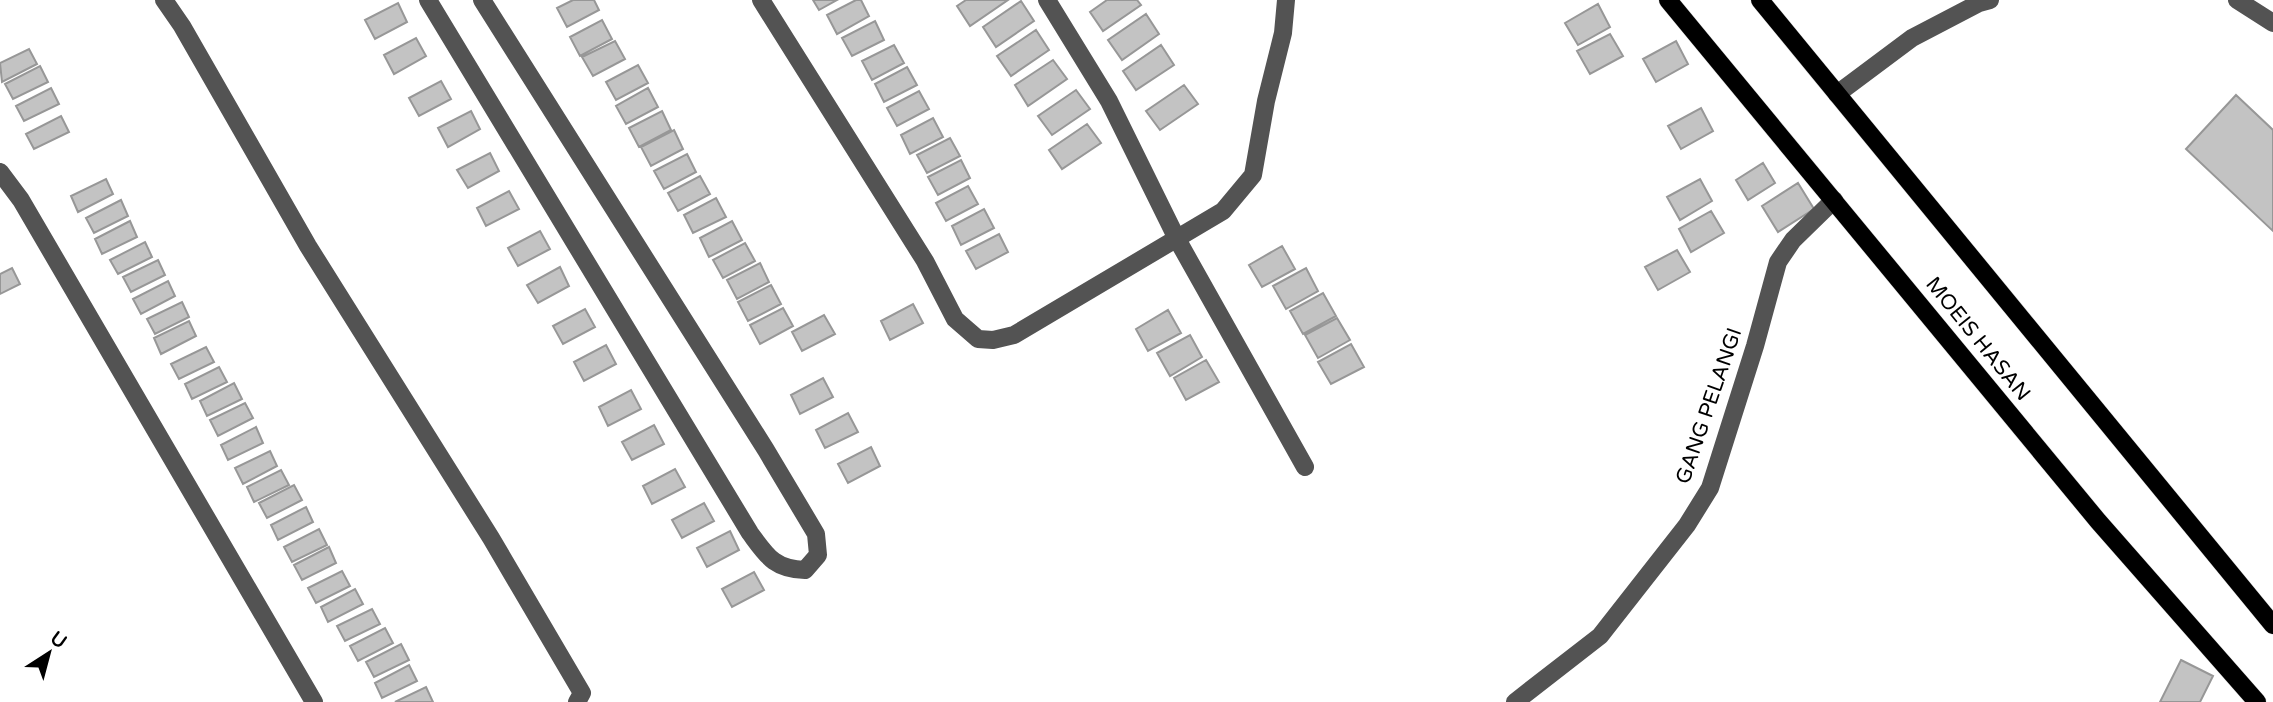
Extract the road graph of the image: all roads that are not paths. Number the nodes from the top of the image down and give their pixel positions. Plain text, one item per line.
1 (164, 0) edge
2 (428, 0) edge
3 (482, 0) edge
4 (761, 0) edge
5 (1047, 0) edge
6 (1286, 0) edge
7 (1668, 0) edge
8 (1760, 0) edge
9 (1990, 0) edge
10 (2237, 0) edge
11 (2273, 23) edge
12 (1837, 94) junction
13 (0, 172) edge
14 (1834, 200) junction
15 (1177, 239) junction
16 (1305, 467) dead end
17 (2273, 625) edge
18 (314, 702) edge
19 (577, 702) edge
20 (1515, 702) edge
21 (2257, 702) edge

1 - 19 street
2 - 3 street
4 - 15 street
5 - 15 street
6 - 15 street
7 - 14 main road, MOEIS HASAN
8 - 12 main road
9 - 12 street
10 - 11 street
12 - 17 main road
13 - 18 street
14 - 20 street, GANG PELANGI
14 - 21 main road, MOEIS HASAN
15 - 16 street

